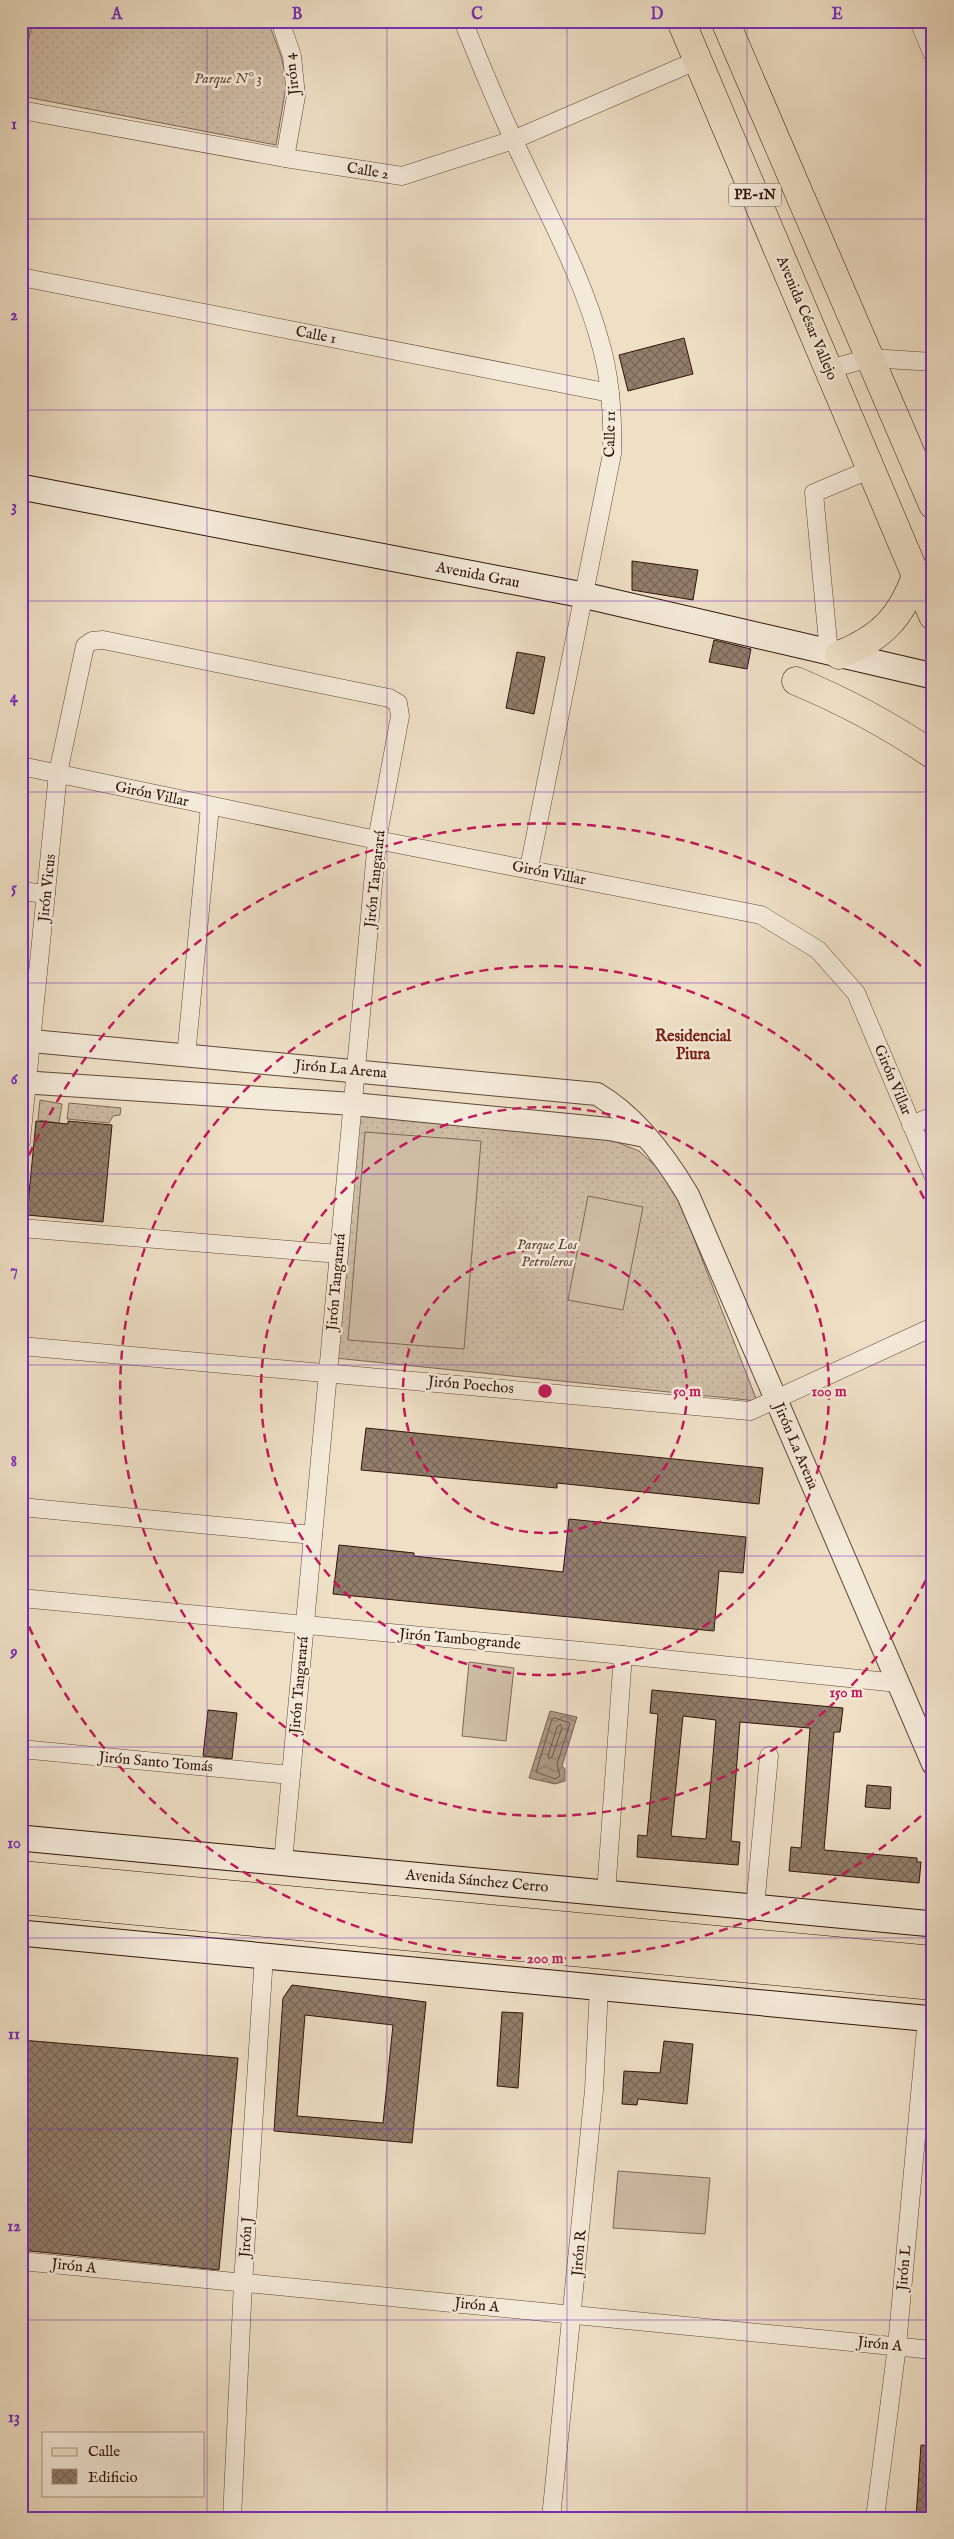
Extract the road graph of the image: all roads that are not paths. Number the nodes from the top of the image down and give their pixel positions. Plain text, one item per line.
1 (280, 21) edge
2 (462, 21) edge
3 (682, 21) edge
4 (725, 21) edge
5 (919, 21) edge
6 (933, 56) edge
7 (698, 60) junction
8 (21, 110) edge
9 (513, 140) junction
10 (285, 158) junction
11 (21, 277) edge
12 (870, 358) junction
13 (933, 362) edge
14 (829, 369) junction
15 (610, 393) junction
16 (871, 469) junction
17 (21, 487) edge
18 (933, 505) edge
19 (916, 576) junction
20 (583, 595) junction
21 (933, 616) edge
22 (834, 654) junction
23 (933, 676) edge
24 (796, 681) dead end
25 (398, 704) joint
26 (933, 755) edge
27 (21, 766) edge
28 (58, 773) junction
29 (210, 806) junction
30 (378, 840) junction
31 (529, 868) junction
32 (21, 891) edge
33 (46, 894) junction
34 (26, 1040) edge
35 (186, 1056) junction
36 (356, 1070) junction
37 (24, 1082) edge
38 (353, 1104) junction
39 (933, 1116) edge
40 (911, 1125) junction
41 (645, 1136) junction
42 (21, 1141) edge
43 (933, 1175) edge
44 (21, 1228) edge
45 (339, 1254) junction
46 (933, 1327) edge
47 (21, 1346) edge
48 (328, 1372) junction
49 (776, 1400) junction
50 (21, 1507) edge
51 (313, 1535) junction
52 (21, 1598) edge
53 (304, 1625) junction
54 (623, 1655) junction
55 (898, 1683) junction
56 (21, 1750) edge
57 (769, 1756) dead end
58 (933, 1764) edge
59 (291, 1774) junction
60 (21, 1838) edge
61 (283, 1862) junction
62 (21, 1875) edge
63 (606, 1893) junction
64 (21, 1900) edge
65 (755, 1907) junction
66 (933, 1924) edge
67 (21, 1934) edge
68 (264, 1956) junction
69 (933, 1960) edge
70 (933, 1986) edge
71 (599, 1987) junction
72 (930, 2018) edge
73 (21, 2261) edge
74 (243, 2283) junction
75 (573, 2315) junction
76 (898, 2346) junction
77 (933, 2350) edge
78 (232, 2518) edge
79 (551, 2518) edge
80 (875, 2518) edge

1 - 10 street, Jirón 4
2 - 9 street, Calle 11
3 - 7 main road, Avenida César Vallejo / PE-1N
4 - 12 main road, PE-1N
5 - 6 street
7 - 9 street, Calle 2
7 - 14 main road, Avenida César Vallejo / PE-1N
8 - 10 street, Calle 2
9 - 10 street, Calle 2
9 - 15 street, Calle 11
11 - 15 street, Calle 1
12 - 13 street
12 - 14 street
12 - 18 main road, PE-1N
14 - 16 main road, Avenida César Vallejo / PE-1N
15 - 20 street, Calle 11
16 - 19 main road, Avenida César Vallejo / PE-1N
16 - 22 street
17 - 20 main road, Avenida Grau
19 - 21 main road, Avenida César Vallejo / PE-1N
19 - 22 main road
20 - 22 main road, Avenida Grau
20 - 31 street, Calle 11
22 - 23 main road, Avenida Grau
24 - 26 main road
25 - 28 street, Jirón Vicus
25 - 30 street, Jirón Tangarará
27 - 28 street, Girón Villar
28 - 29 street, Girón Villar
28 - 33 street, Jirón Vicus
29 - 30 street, Girón Villar
29 - 35 street
30 - 31 street, Girón Villar
30 - 36 street, Jirón Tangarará
31 - 40 street, Girón Villar
32 - 33 street
33 - 34 street, Jirón Vicus
34 - 35 street, Jirón La Arena
34 - 37 street, Jirón Vicus
35 - 36 street, Jirón La Arena
36 - 38 street, Jirón Tangarará
36 - 41 street, Jirón La Arena
37 - 38 street
37 - 42 street, Jirón Vicus
38 - 41 street
38 - 45 street, Jirón Tangarará
39 - 40 street
40 - 43 street, Girón Villar
41 - 49 street, Jirón La Arena
44 - 45 street
45 - 48 street, Jirón Tangarará
46 - 49 street, Jirón Poechos
47 - 48 street, Jirón Poechos
48 - 49 street, Jirón Poechos
48 - 51 street, Jirón Tangarará
49 - 55 street, Jirón La Arena
50 - 51 street
51 - 53 street, Jirón Tangarará
52 - 53 street, Jirón Tambogrande
53 - 54 street, Jirón Tambogrande
53 - 59 street, Jirón Tangarará
54 - 55 street, Jirón Tambogrande
54 - 63 street
55 - 58 street, Jirón La Arena
56 - 59 street, Jirón Santo Tomás
57 - 65 street
59 - 61 street, Jirón Tangarará
60 - 61 main road, Avenida Sánchez Cerro
61 - 63 main road, Avenida Sánchez Cerro
62 - 69 main road
63 - 65 main road, Avenida Sánchez Cerro
64 - 70 main road
65 - 66 main road, Avenida Sánchez Cerro
67 - 68 main road
68 - 71 main road
68 - 74 street, Jirón J
71 - 72 main road
71 - 75 street, Jirón R
72 - 76 street, Jirón L
73 - 74 street, Jirón A
74 - 75 street, Jirón A
74 - 78 street, Jirón J
75 - 76 street, Jirón A
75 - 79 street, Jirón R
76 - 77 street, Jirón A
76 - 80 street, Jirón L

